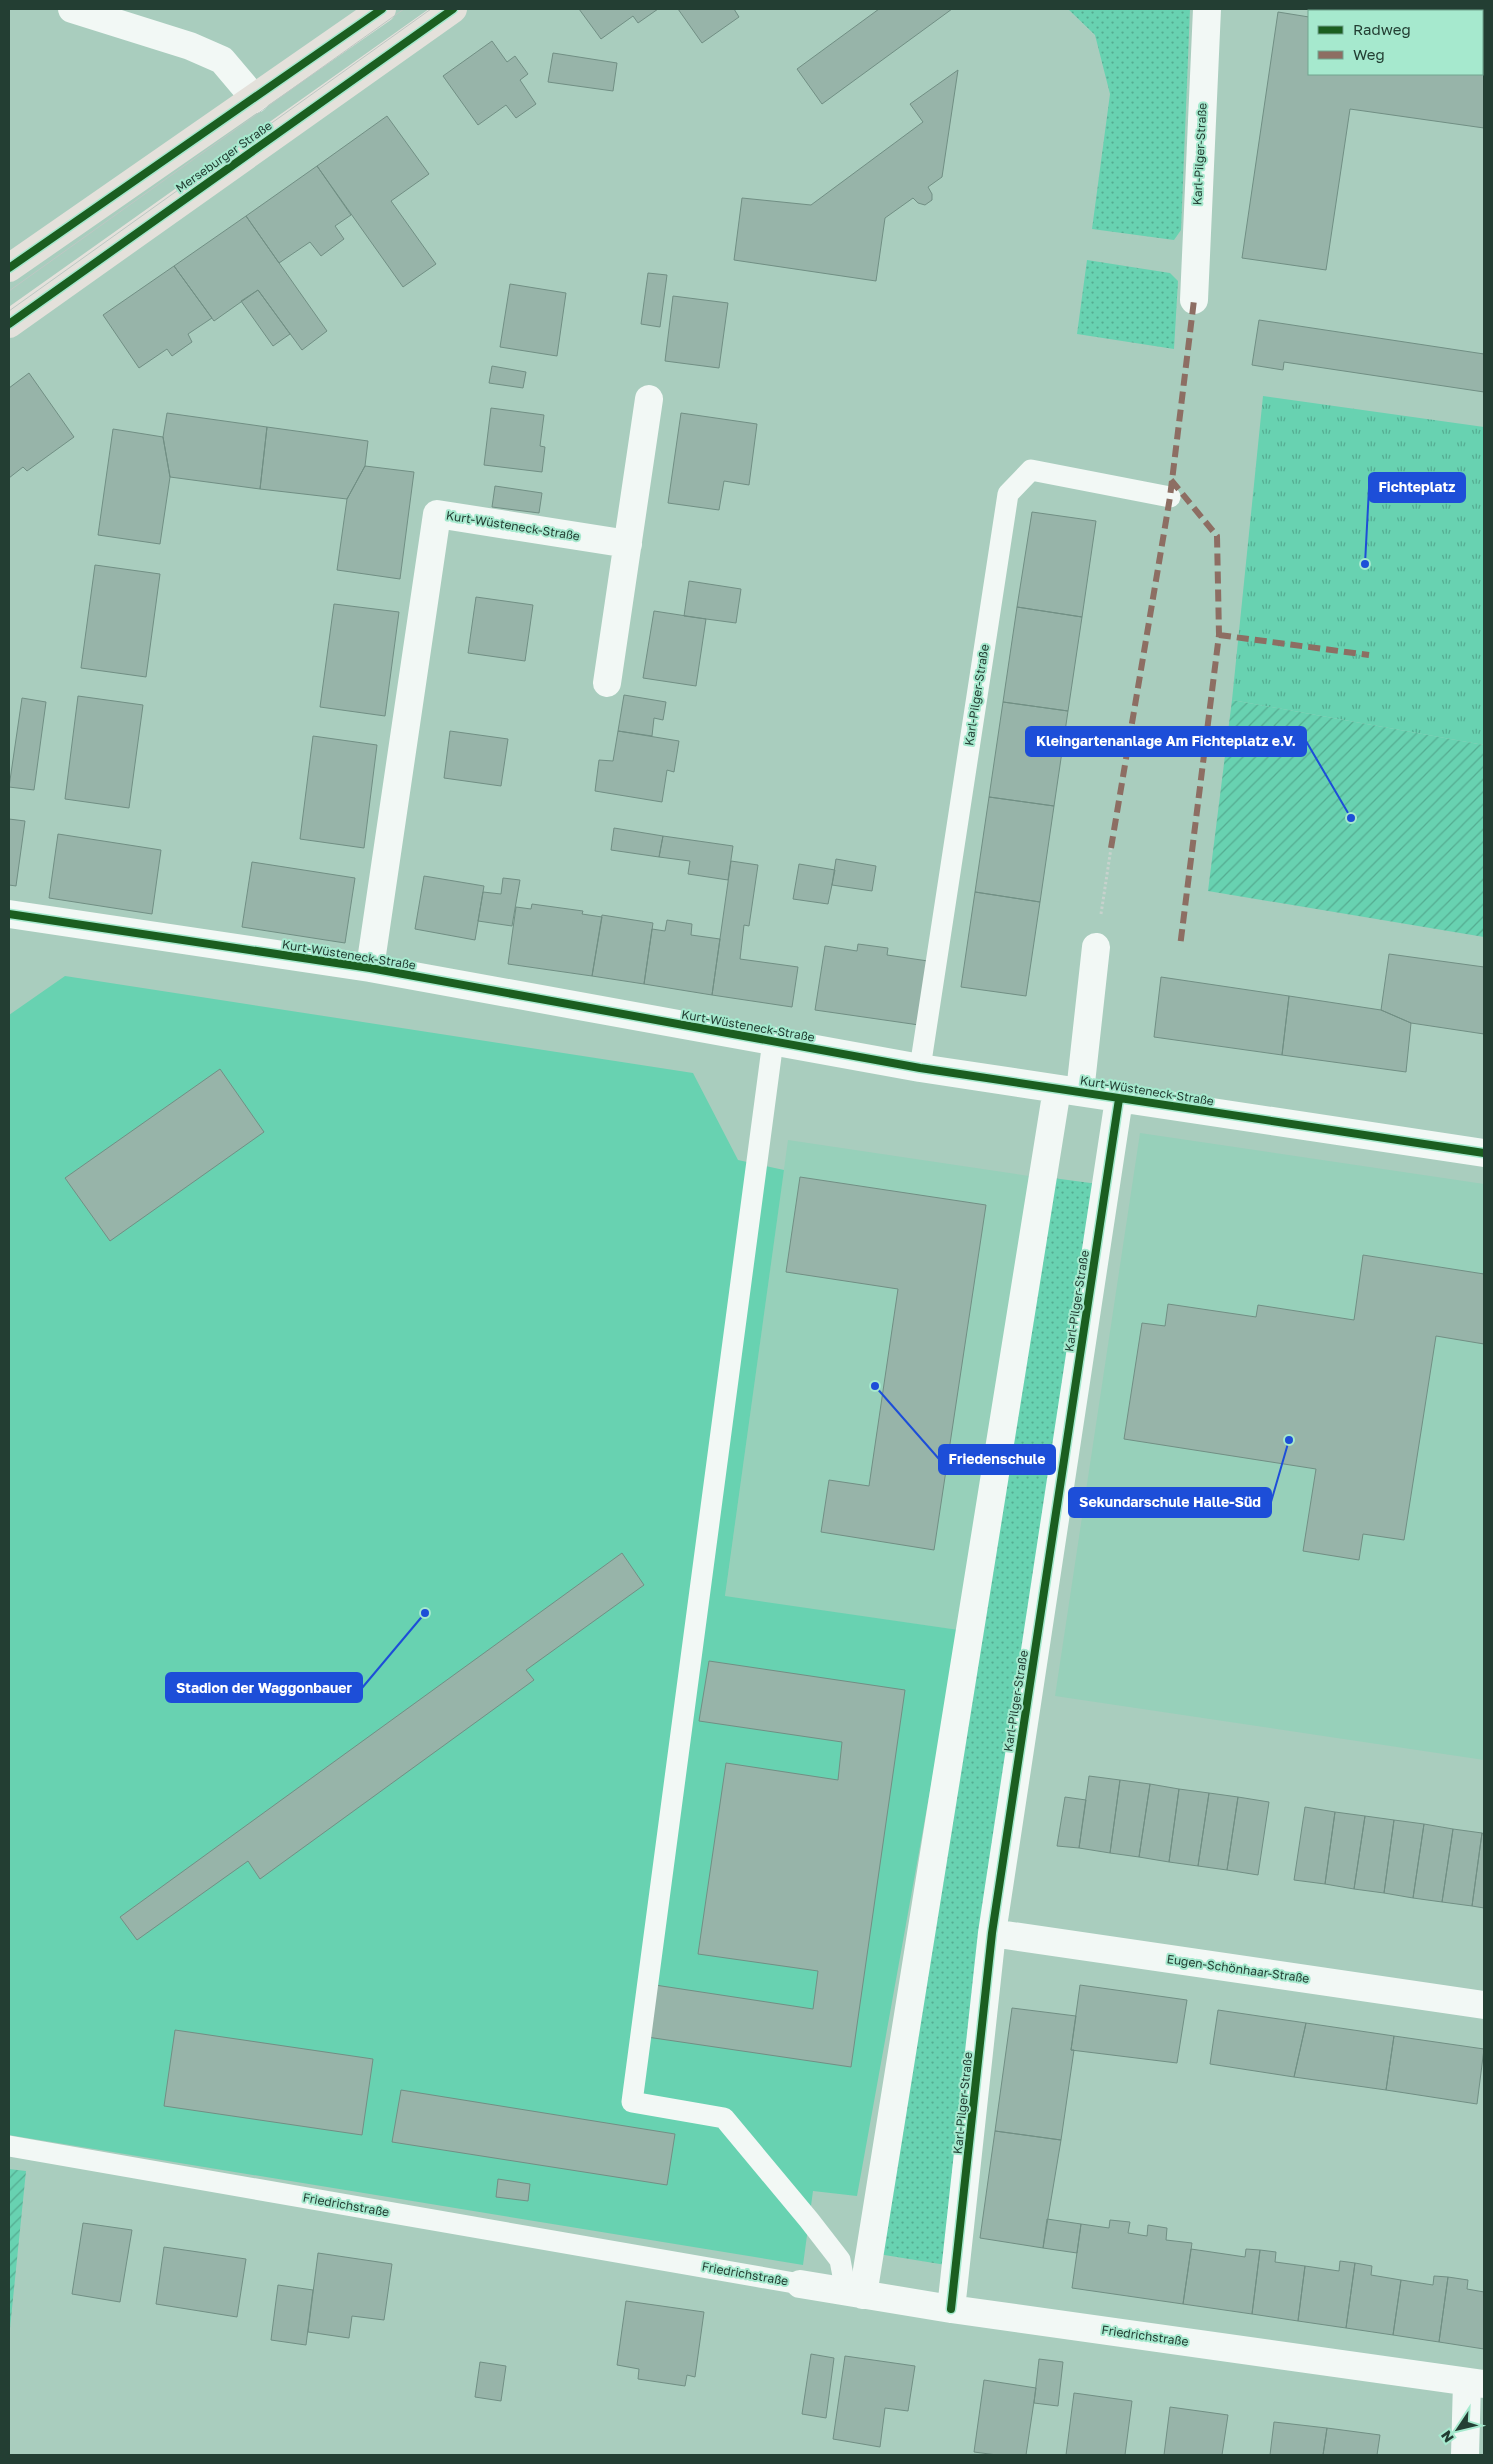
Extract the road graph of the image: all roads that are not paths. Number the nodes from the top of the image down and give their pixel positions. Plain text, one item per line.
1 (72, 9) edge
2 (382, 9) edge
3 (452, 9) edge
4 (1207, 9) edge
5 (254, 99) junction
6 (9, 268) edge
7 (1194, 300) dead end
8 (9, 324) edge
9 (649, 399) dead end
10 (1170, 497) dead end
11 (628, 544) junction
12 (607, 683) dead end
13 (9, 914) edge
14 (1096, 946) road end
15 (370, 968) junction
16 (773, 1042) junction
17 (920, 1068) junction
18 (1068, 1090) junction
19 (1119, 1099) junction
20 (1484, 1153) edge
21 (992, 1933) junction
22 (1484, 2005) edge
23 (9, 2146) edge
24 (800, 2284) joint
25 (854, 2294) junction
26 (951, 2309) junction
27 (1476, 2383) edge
28 (1465, 2455) edge

1 - 5 street
2 - 5 main road
3 - 8 main road, Merseburger Straße
4 - 7 street, Karl-Pilger-Straße
5 - 6 main road
9 - 11 street
10 - 17 lane, Karl-Pilger-Straße
11 - 12 street
11 - 15 street, Kurt-Wüsteneck-Straße
13 - 15 street, Kurt-Wüsteneck-Straße
14 - 18 street
15 - 16 street, Kurt-Wüsteneck-Straße
16 - 17 street, Kurt-Wüsteneck-Straße
16 - 25 lane
17 - 18 street, Kurt-Wüsteneck-Straße
18 - 19 street, Kurt-Wüsteneck-Straße
18 - 25 street
19 - 20 street, Kurt-Wüsteneck-Straße
19 - 21 street, Karl-Pilger-Straße
21 - 22 street, Eugen-Schönhaar-Straße
21 - 26 street, Karl-Pilger-Straße
23 - 24 lane, Friedrichstraße
24 - 25 street, Friedrichstraße
25 - 26 street, Friedrichstraße
26 - 27 street, Friedrichstraße
27 - 28 street

